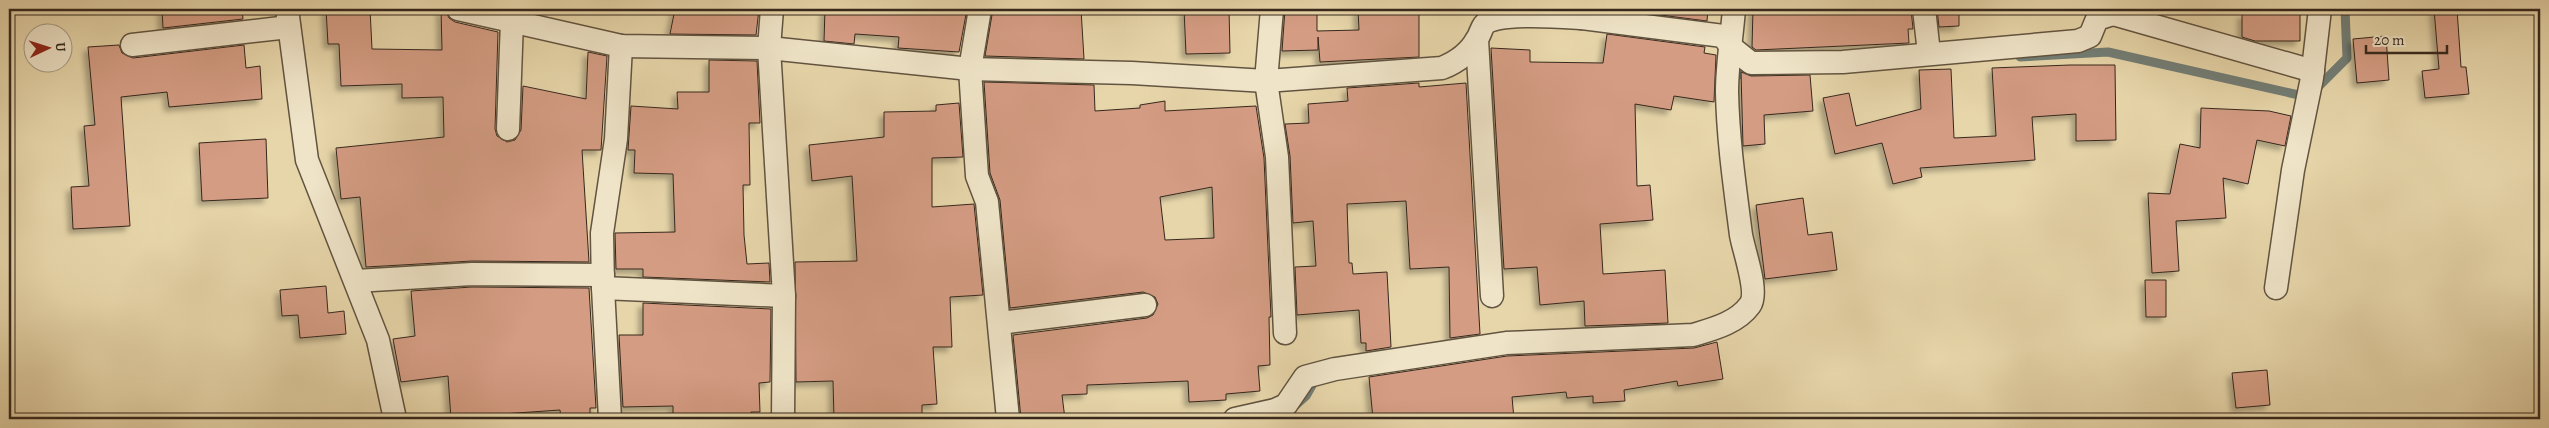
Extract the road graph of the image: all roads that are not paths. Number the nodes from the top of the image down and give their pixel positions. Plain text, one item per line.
1 (458, 9) edge
2 (772, 9) edge
3 (980, 9) edge
4 (1272, 9) edge
5 (1734, 9) edge
6 (1924, 9) edge
7 (2320, 9) edge
8 (2115, 11) edge
9 (1583, 13) edge
10 (288, 18) edge
11 (512, 21) junction
12 (1477, 40) junction
13 (132, 45) dead end
14 (621, 46) junction
15 (1731, 47) junction
16 (769, 48) junction
17 (1929, 53) junction
18 (970, 69) junction
19 (1266, 81) junction
20 (2310, 82) junction
21 (508, 129) dead end
22 (356, 280) junction
23 (603, 281) junction
24 (2276, 288) dead end
25 (784, 296) junction
26 (1492, 296) dead end
27 (1145, 304) dead end
28 (1000, 323) junction
29 (1285, 333) dead end
30 (395, 419) edge
31 (610, 419) edge
32 (782, 419) edge
33 (1008, 419) edge
34 (1235, 419) edge

1 - 11 street
2 - 16 street
3 - 18 street
4 - 19 street
5 - 15 street
6 - 17 street
7 - 20 street
8 - 17 street
8 - 20 street
9 - 12 street
9 - 15 street
10 - 13 street
10 - 22 street
11 - 14 street
11 - 21 street
12 - 19 street
12 - 26 street
14 - 16 street
14 - 23 street
15 - 17 street
15 - 34 street
16 - 18 street
16 - 25 street
18 - 19 street
18 - 28 street
19 - 29 street
20 - 24 street
22 - 23 street
22 - 30 street
23 - 25 street
23 - 31 street
25 - 32 street
27 - 28 street
28 - 33 street

